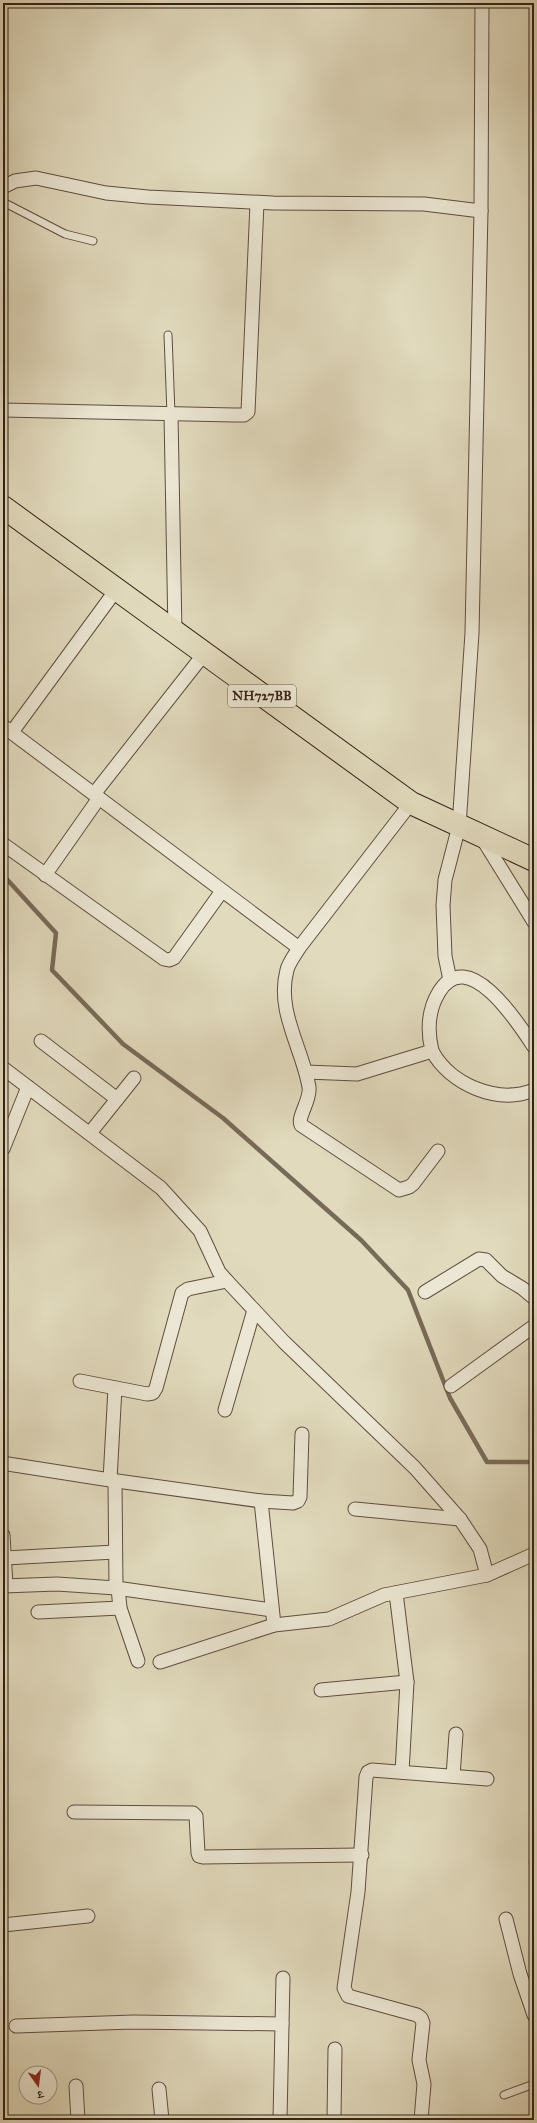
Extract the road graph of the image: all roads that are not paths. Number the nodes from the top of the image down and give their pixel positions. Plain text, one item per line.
1 (482, 3) edge
2 (3, 187) edge
3 (3, 202) edge
4 (257, 202) junction
5 (480, 211) junction
6 (93, 241) dead end
7 (168, 335) dead end
8 (3, 410) edge
9 (171, 414) junction
10 (3, 507) edge
11 (116, 590) junction
12 (175, 633) junction
13 (204, 654) junction
14 (8, 729) edge
15 (97, 796) junction
16 (411, 803) junction
17 (459, 826) junction
18 (481, 836) junction
19 (3, 844) edge
20 (534, 860) edge
21 (46, 875) junction
22 (222, 891) junction
23 (534, 922) edge
24 (298, 948) junction
25 (450, 980) junction
26 (41, 1041) dead end
27 (534, 1046) edge
28 (432, 1051) junction
29 (3, 1068) edge
30 (306, 1072) junction
31 (134, 1078) dead end
32 (28, 1087) junction
33 (534, 1090) edge
34 (117, 1099) junction
35 (90, 1133) junction
36 (3, 1149) edge
37 (438, 1151) dead end
38 (227, 1281) junction
39 (425, 1292) dead end
40 (534, 1298) edge
41 (254, 1310) junction
42 (534, 1326) edge
43 (80, 1381) dead end
44 (451, 1386) dead end
45 (115, 1388) junction
46 (225, 1410) dead end
47 (302, 1434) dead end
48 (8, 1464) dead end
49 (112, 1481) junction
50 (261, 1501) junction
51 (355, 1509) dead end
52 (460, 1520) junction
53 (3, 1535) edge
54 (115, 1552) junction
55 (534, 1554) edge
56 (4, 1558) junction
57 (487, 1575) junction
58 (5, 1586) edge
59 (117, 1588) junction
60 (396, 1593) junction
61 (120, 1608) junction
62 (272, 1610) junction
63 (38, 1612) dead end
64 (274, 1625) junction
65 (138, 1661) dead end
66 (160, 1662) dead end
67 (407, 1682) junction
68 (322, 1690) dead end
69 (456, 1734) dead end
70 (402, 1772) junction
71 (453, 1776) junction
72 (486, 1779) dead end
73 (74, 1812) dead end
74 (362, 1855) junction
75 (88, 1916) dead end
76 (506, 1918) dead end
77 (3, 1925) edge
78 (283, 1978) dead end
79 (534, 2015) edge
80 (282, 2024) junction
81 (16, 2026) dead end
82 (335, 2050) dead end
83 (534, 2084) edge
84 (76, 2086) dead end
85 (159, 2089) dead end
86 (504, 2095) dead end
87 (78, 2120) edge
88 (162, 2120) edge
89 (280, 2120) edge
90 (334, 2120) edge
91 (421, 2120) edge

1 - 5 street
2 - 4 street
3 - 6 lane
4 - 5 street
4 - 9 street
5 - 17 street
7 - 9 lane
8 - 9 street
9 - 12 street
10 - 11 highway, NH727BB
11 - 12 highway, NH727BB
11 - 14 street
12 - 13 highway, NH727BB
13 - 15 street
13 - 16 highway, NH727BB
14 - 15 street
15 - 21 street
15 - 22 street
16 - 17 highway, NH727BB
16 - 24 street
17 - 18 highway, NH727BB
17 - 25 street
18 - 20 highway, NH727BB
18 - 23 street
19 - 21 street
21 - 22 street
22 - 24 street
24 - 30 street
25 - 27 street
25 - 28 street
26 - 34 street
28 - 30 street
28 - 33 street
29 - 32 street
30 - 37 street
31 - 34 street
32 - 35 street
32 - 36 street
34 - 35 street
35 - 38 street
38 - 41 street
38 - 45 street
39 - 40 street
41 - 46 street
41 - 52 street
42 - 44 street
43 - 45 street
45 - 49 street
47 - 50 street
48 - 49 street
49 - 50 street
49 - 54 street
50 - 62 street
51 - 52 street
52 - 57 street
53 - 56 street
54 - 56 street
54 - 59 street
55 - 57 street
56 - 58 street
57 - 60 street
58 - 59 street
59 - 61 street
59 - 62 street
60 - 64 street
60 - 67 street
61 - 63 street
61 - 65 street
62 - 64 street
64 - 66 street
67 - 68 street
67 - 70 street
69 - 71 street
70 - 71 street
70 - 74 street
71 - 72 street
73 - 74 street
74 - 91 street
75 - 77 street
76 - 79 street
78 - 80 street
80 - 81 street
80 - 89 street
82 - 90 street
83 - 86 lane
84 - 87 street
85 - 88 street

